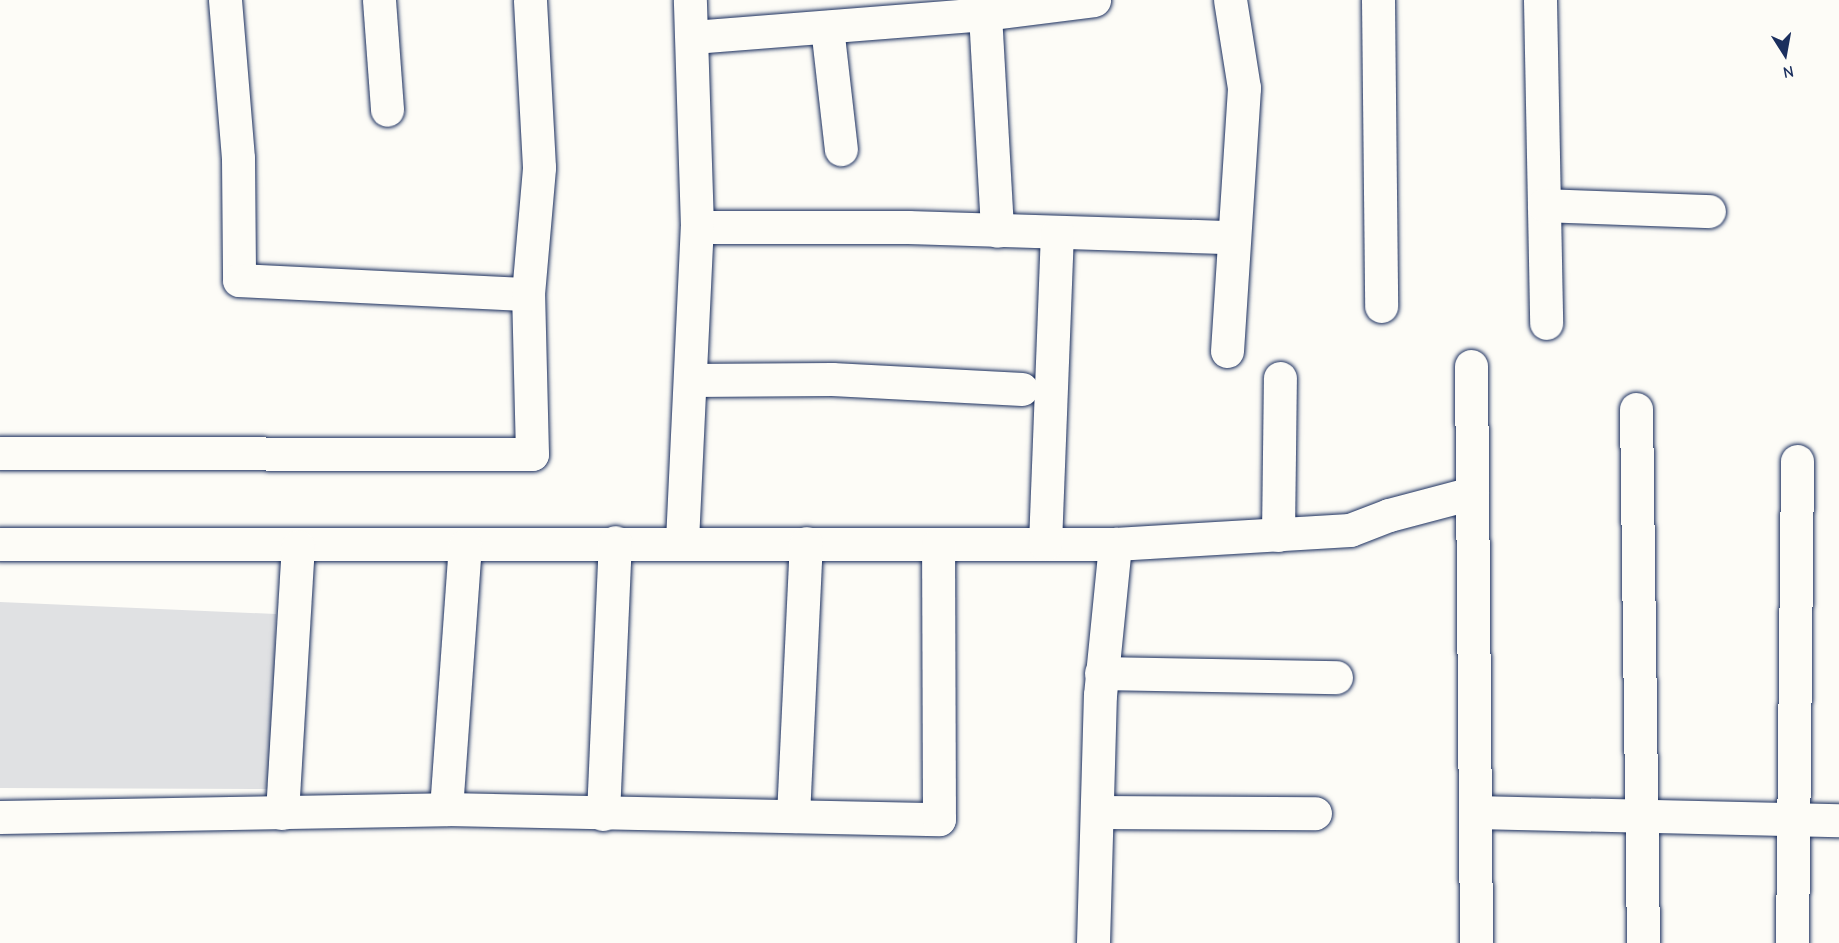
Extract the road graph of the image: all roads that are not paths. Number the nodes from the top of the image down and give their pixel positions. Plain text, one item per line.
1 (225, 0) edge
2 (379, 0) edge
3 (530, 0) edge
4 (690, 0) edge
5 (1095, 0) edge
6 (1230, 0) edge
7 (1378, 0) edge
8 (1540, 0) edge
9 (985, 14) junction
10 (827, 27) junction
11 (693, 37) junction
12 (387, 110) dead end
13 (841, 149) dead end
14 (1544, 205) junction
15 (1709, 211) dead end
16 (697, 226) junction
17 (997, 231) junction
18 (1058, 233) junction
19 (1232, 237) junction
20 (528, 294) junction
21 (1381, 306) dead end
22 (1546, 323) dead end
23 (1227, 351) dead end
24 (1471, 366) dead end
25 (1280, 378) dead end
26 (691, 380) junction
27 (1022, 389) dead end
28 (1636, 409) dead end
29 (0, 453) edge
30 (1797, 461) dead end
31 (1472, 493) junction
32 (1278, 535) junction
33 (682, 541) junction
34 (615, 542) junction
35 (806, 543) junction
36 (0, 544) edge
37 (938, 544) junction
38 (1045, 544) junction
39 (1114, 544) junction
40 (298, 546) junction
41 (465, 546) junction
42 (1101, 673) junction
43 (1336, 677) dead end
44 (446, 809) junction
45 (1097, 812) junction
46 (1475, 812) junction
47 (282, 813) junction
48 (1315, 813) dead end
49 (603, 814) junction
50 (793, 816) junction
51 (0, 817) edge
52 (1642, 818) junction
53 (1793, 819) junction
54 (1839, 820) edge
55 (1093, 943) edge
56 (1476, 943) edge
57 (1643, 943) edge
58 (1792, 943) edge

1 - 20 street
2 - 12 street
3 - 20 street
4 - 11 street
5 - 9 street
6 - 19 street
7 - 21 street
8 - 14 street
9 - 10 street
9 - 17 street
10 - 11 street
10 - 13 street
11 - 16 street
14 - 15 street
14 - 22 street
16 - 17 street
16 - 26 street
17 - 18 street
18 - 19 street
18 - 38 street
19 - 23 street
20 - 29 street
24 - 31 street
25 - 32 street
26 - 27 street
26 - 33 street
28 - 52 street
30 - 53 street
31 - 32 street
31 - 46 street
32 - 39 street
33 - 34 street
33 - 35 street
34 - 41 street
34 - 49 street
35 - 37 street
35 - 50 street
36 - 40 street
37 - 38 street
37 - 50 street
38 - 39 street
39 - 42 street
40 - 41 street
40 - 47 street
41 - 44 street
42 - 43 street
42 - 45 street
44 - 47 street
44 - 49 street
45 - 48 street
45 - 55 street
46 - 52 street
46 - 56 street
47 - 51 street
49 - 50 street
52 - 53 street
52 - 57 street
53 - 54 street
53 - 58 street

